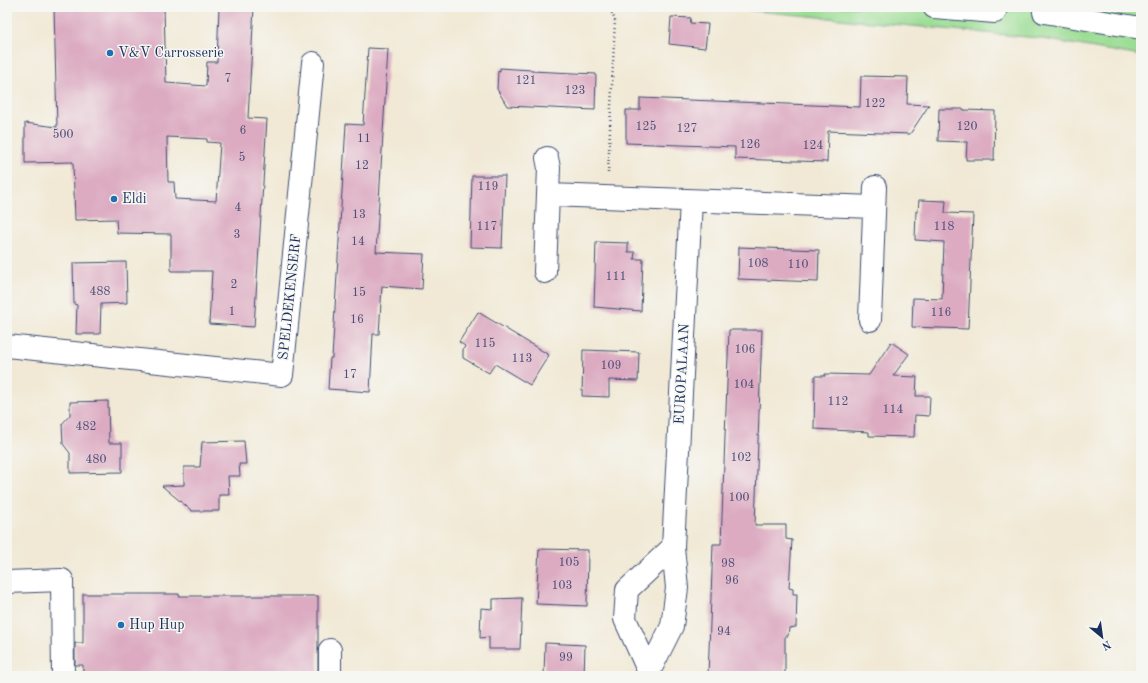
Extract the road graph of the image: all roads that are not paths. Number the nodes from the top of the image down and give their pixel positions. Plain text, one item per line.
1 (934, 7) edge
2 (996, 7) edge
3 (1045, 7) edge
4 (1141, 28) edge
5 (313, 63) dead end
6 (547, 158) dead end
7 (549, 195) junction
8 (691, 201) junction
9 (545, 272) dead end
10 (870, 320) dead end
11 (7, 346) edge
12 (673, 547) junction
13 (7, 582) edge
14 (330, 650) dead end
15 (649, 674) edge
16 (62, 676) edge
17 (330, 676) edge

1 - 2 street
3 - 4 street
5 - 11 street, SPELDEKENSERF
6 - 7 street
7 - 8 street
7 - 9 street
8 - 10 street
8 - 12 street, EUROPALAAN
12 - 15 street, EUROPALAAN
12 - 15 street, EUROPALAAN
13 - 16 street
14 - 17 street

